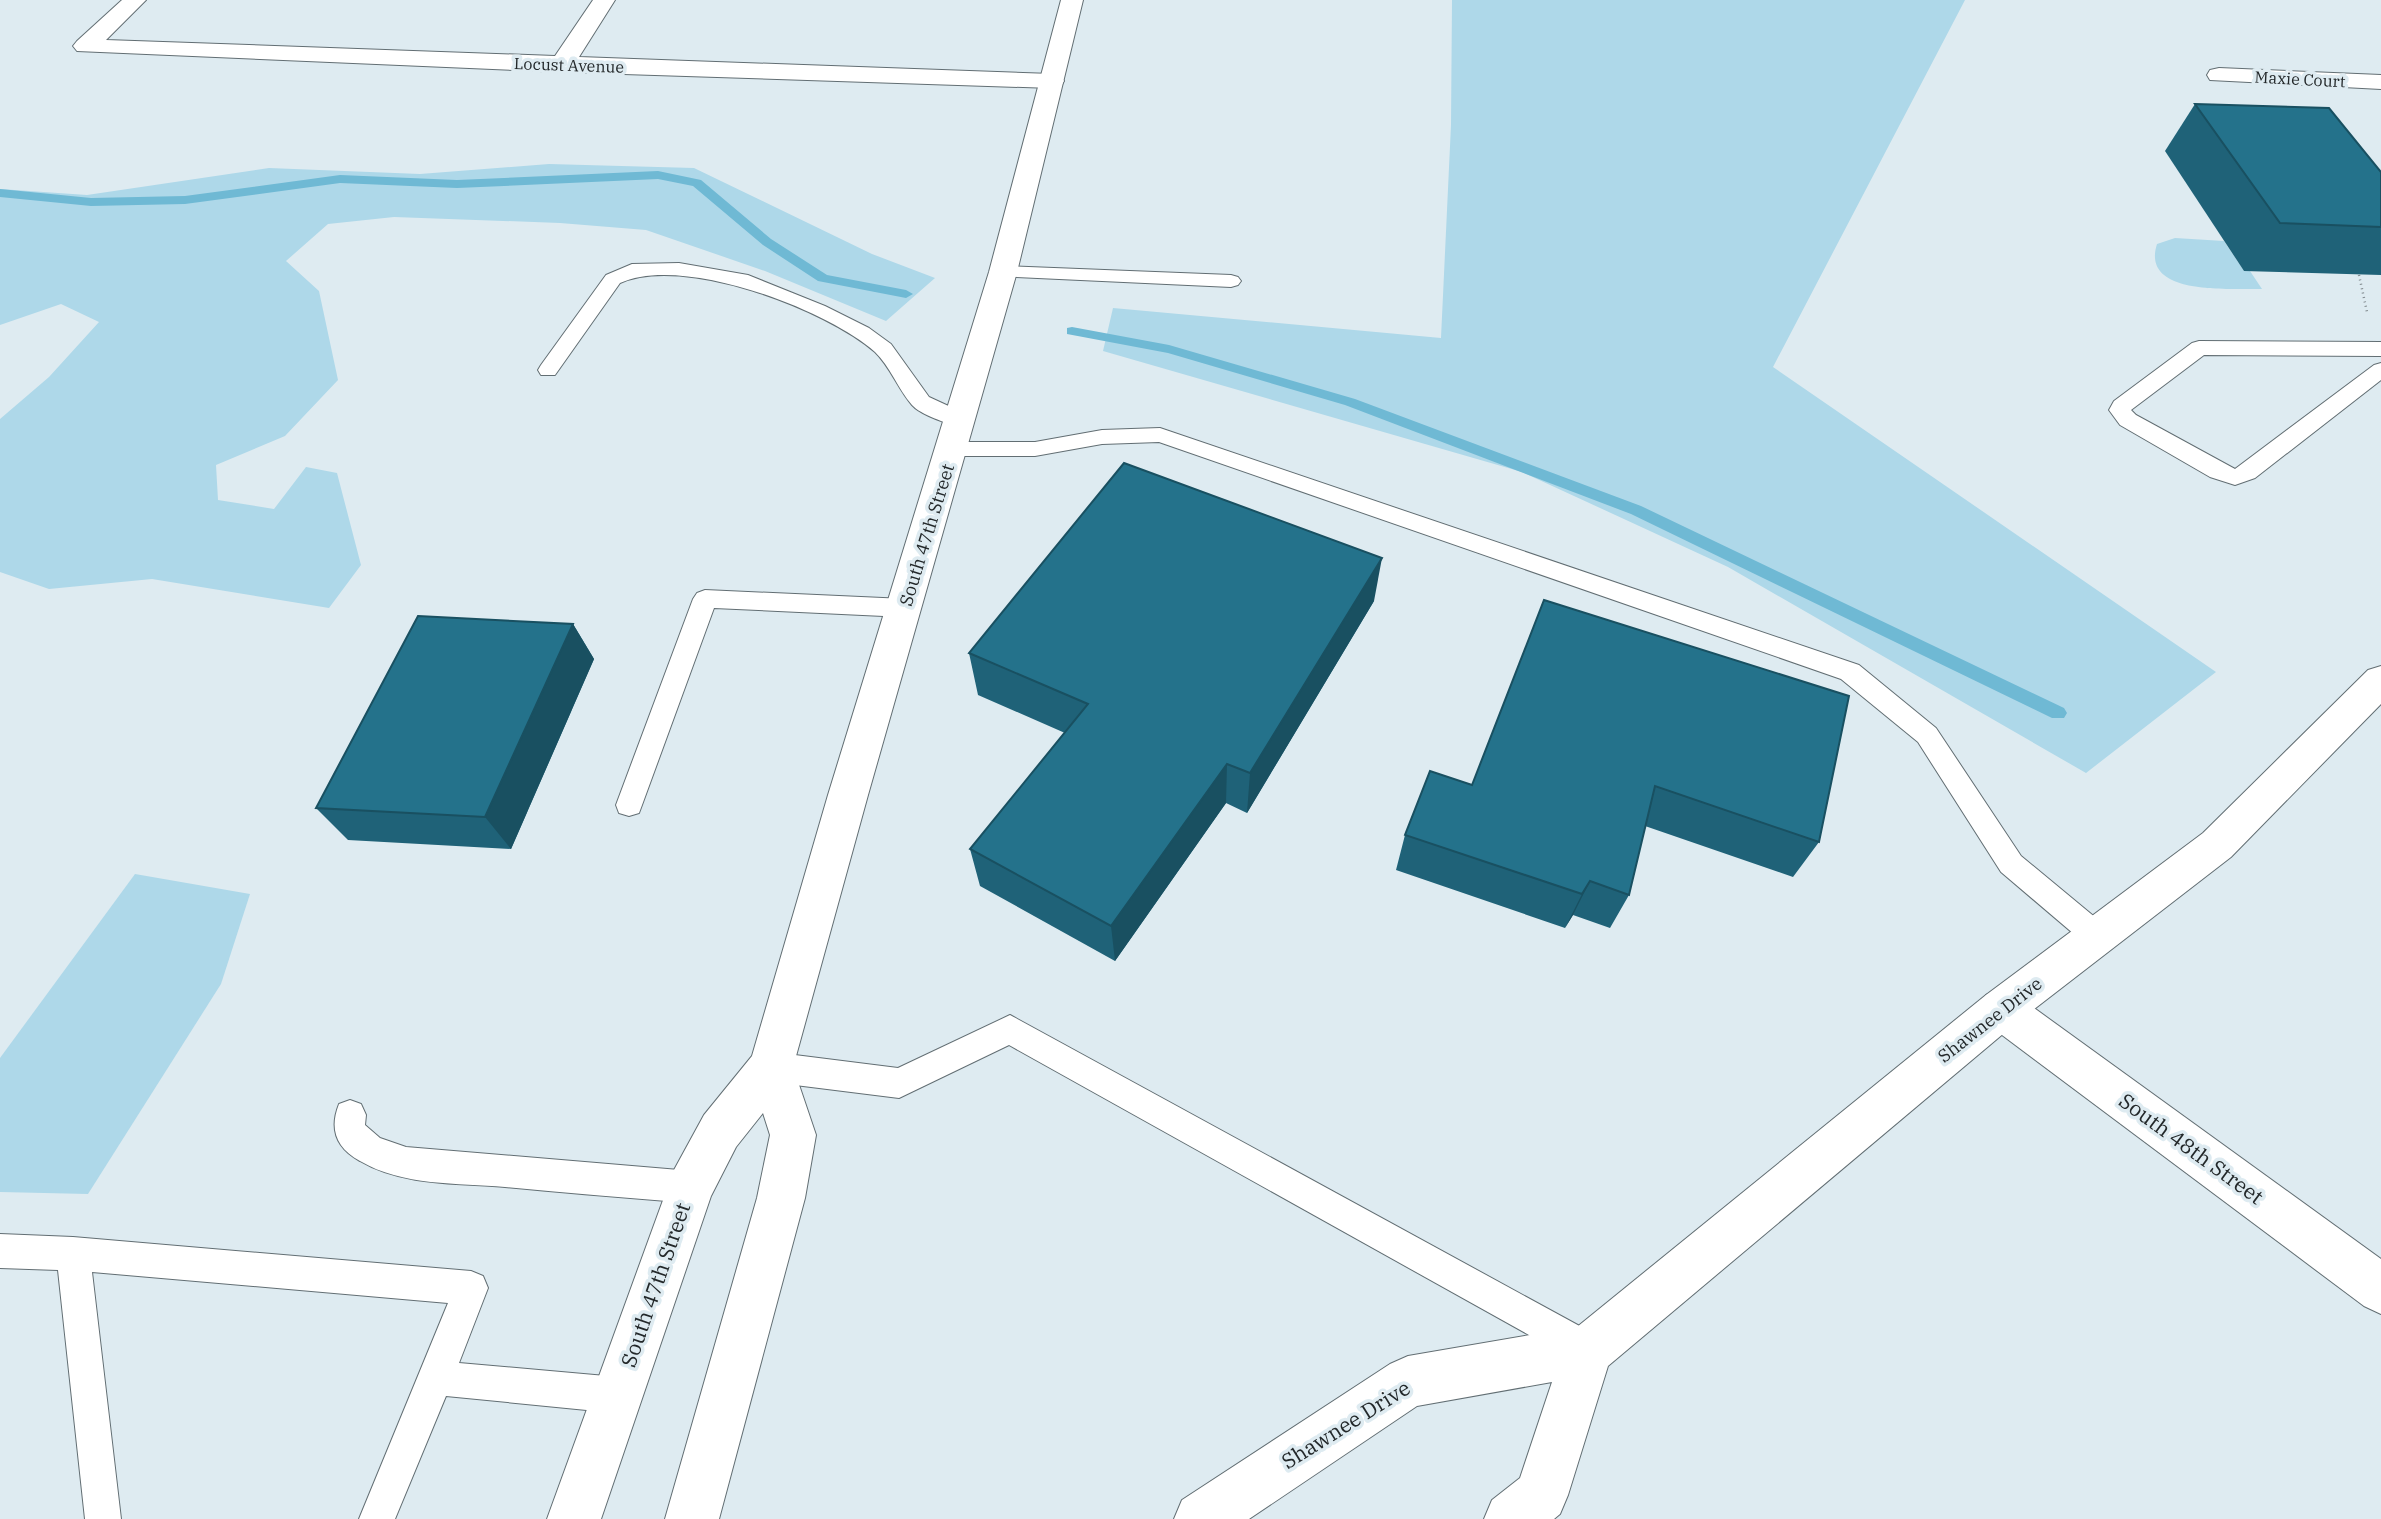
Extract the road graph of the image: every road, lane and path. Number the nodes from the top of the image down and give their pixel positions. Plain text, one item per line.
1 (135, 0) edge
2 (604, 0) edge
3 (1072, 0) edge
4 (561, 65) junction
5 (2219, 75) dead end
6 (1052, 81) junction
7 (2381, 82) edge
8 (1003, 272) junction
9 (2359, 275) edge
10 (1231, 281) dead end
11 (2371, 321) dead end
12 (2381, 349) edge
13 (548, 370) dead end
14 (2381, 370) edge
15 (956, 434) junction
16 (905, 608) junction
17 (2381, 680) edge
18 (629, 805) dead end
19 (2098, 937) junction
20 (2001, 1009) junction
21 (771, 1067) junction
22 (350, 1115) dead end
23 (691, 1187) junction
24 (0, 1251) edge
25 (73, 1254) junction
26 (2381, 1289) edge
27 (1588, 1350) junction
28 (436, 1378) junction
29 (617, 1395) junction
30 (700, 1508) edge
31 (103, 1519) edge
32 (377, 1519) edge
33 (574, 1519) edge
34 (1200, 1519) edge
35 (1511, 1519) edge

1 - 4 main road, Locust Avenue
2 - 4 main road
3 - 6 main road, South 47th Street
4 - 6 main road, Locust Avenue
5 - 7 main road, Maxie Court
6 - 8 main road, South 47th Street
8 - 10 lane
8 - 15 main road, South 47th Street
9 - 11 path
12 - 14 lane
13 - 15 lane
15 - 16 main road, South 47th Street
15 - 19 lane
16 - 18 lane
16 - 21 main road, South 47th Street
17 - 19 main road, Shawnee Drive
19 - 20 main road, Shawnee Drive
20 - 26 main road, South 48th Street
20 - 27 main road, Shawnee Drive
21 - 23 main road, South 47th Street
21 - 27 lane
21 - 30 main road
22 - 23 lane
23 - 29 main road, South 47th Street
24 - 25 lane
25 - 28 lane
25 - 31 lane
27 - 34 main road, Shawnee Drive
27 - 35 main road
28 - 29 lane
28 - 32 lane
29 - 33 main road, South 47th Street

